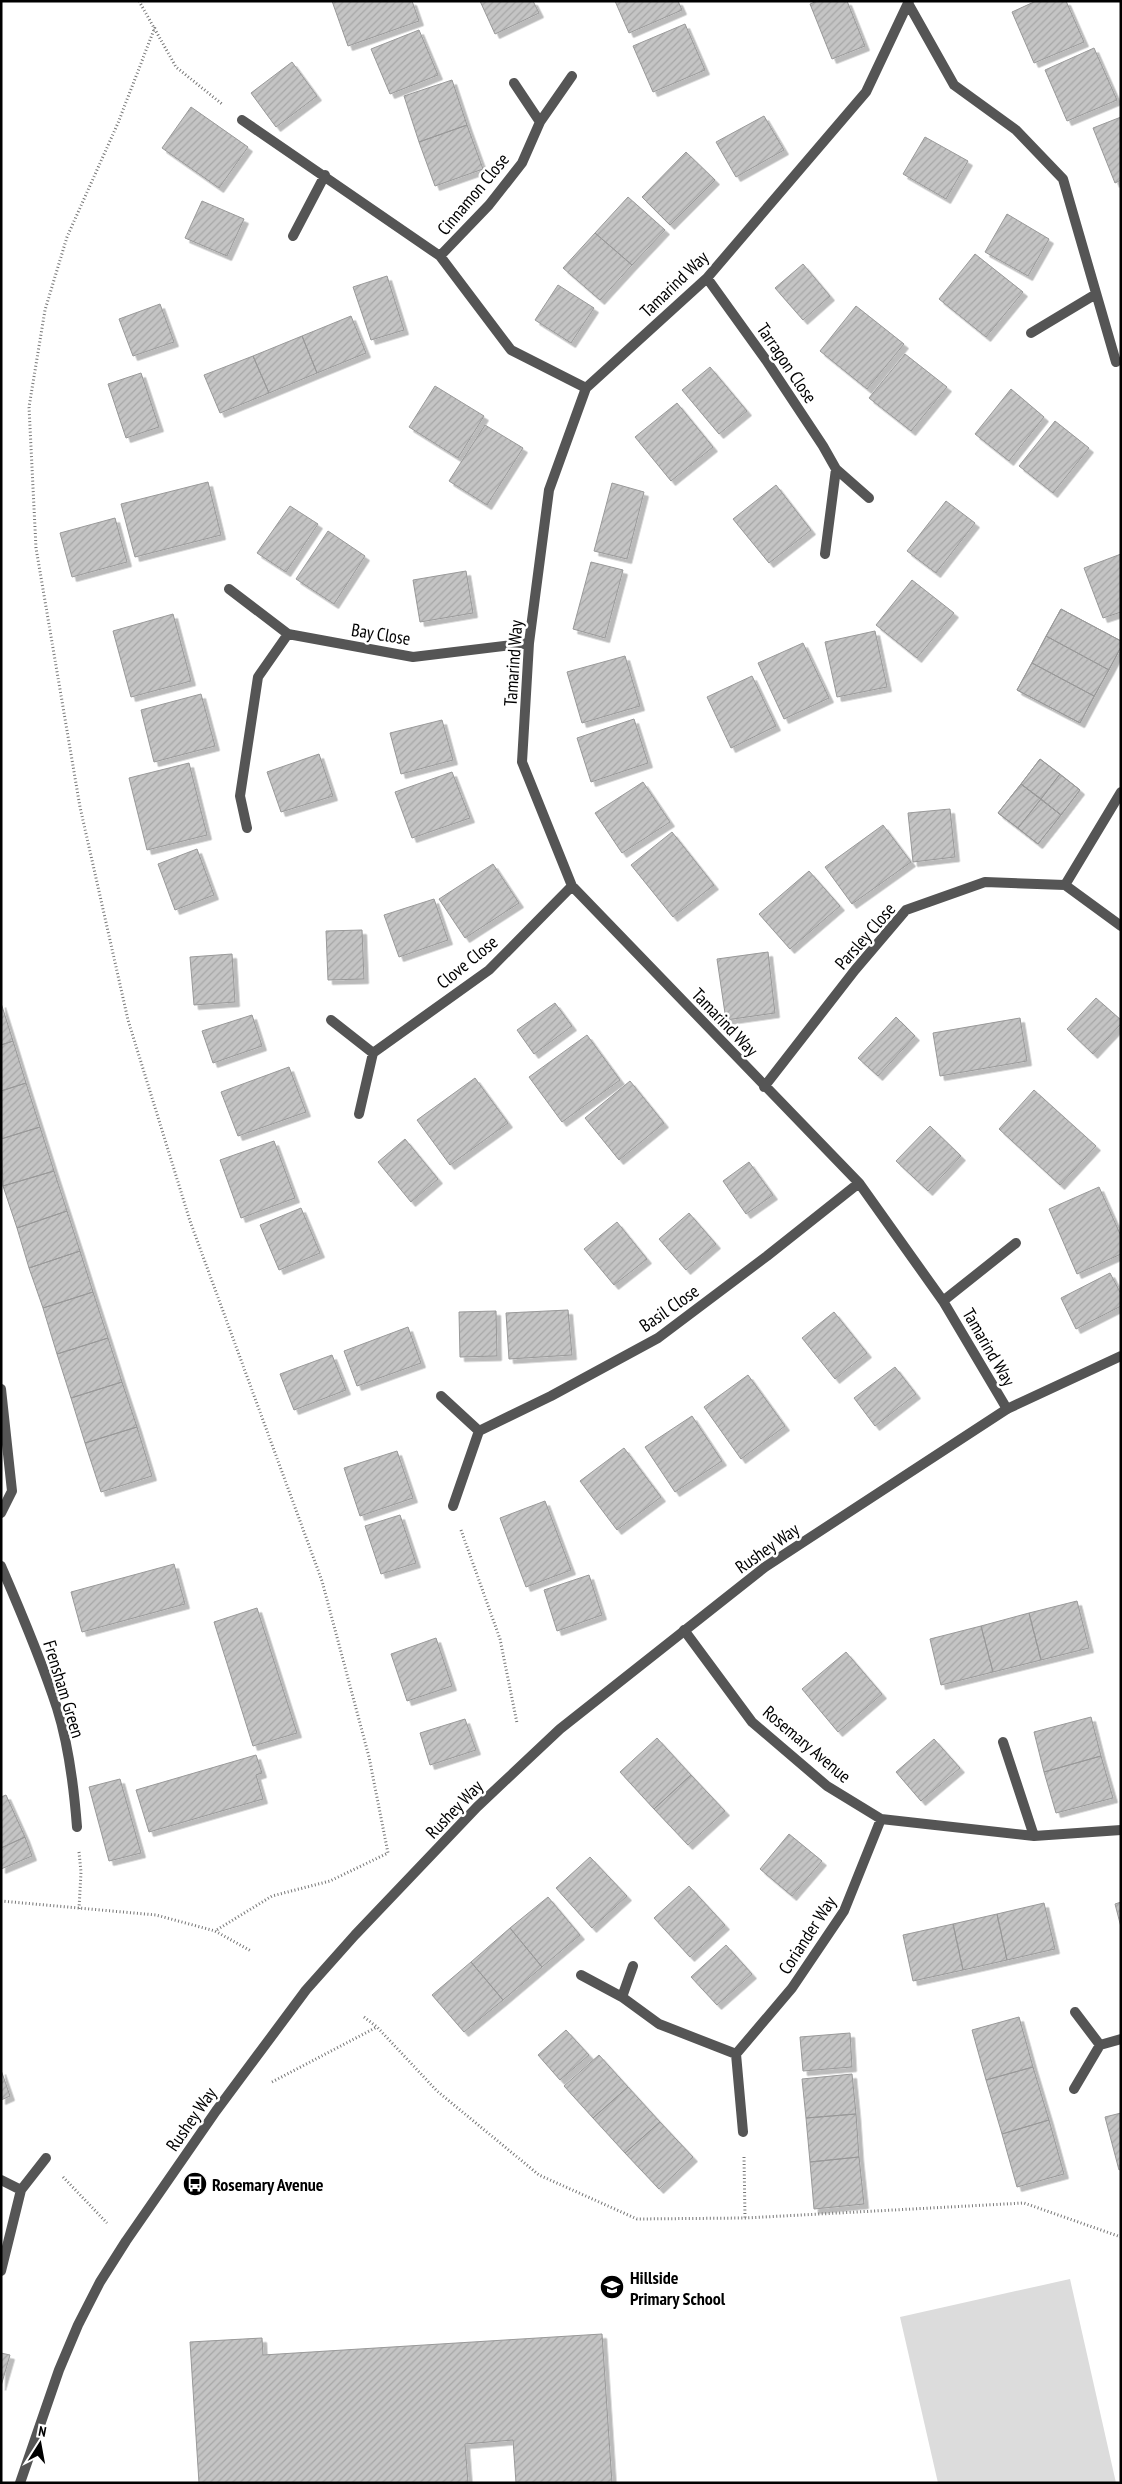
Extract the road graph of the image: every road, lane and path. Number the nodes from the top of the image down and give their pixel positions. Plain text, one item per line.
1 (139, 1) edge
2 (909, 3) edge
3 (155, 28) junction
4 (572, 76) dead end
5 (514, 83) dead end
6 (242, 120) joint
7 (540, 122) junction
8 (325, 175) junction
9 (293, 236) dead end
10 (440, 256) junction
11 (707, 278) junction
12 (1096, 294) junction
13 (1031, 333) dead end
14 (1116, 362) dead end
15 (586, 388) junction
16 (836, 470) junction
17 (869, 498) dead end
18 (825, 554) dead end
19 (229, 589) dead end
20 (288, 634) junction
21 (529, 643) junction
22 (1121, 792) edge
23 (246, 828) dead end
24 (1065, 885) junction
25 (572, 886) junction
26 (1121, 926) edge
27 (332, 1020) dead end
28 (373, 1052) junction
29 (764, 1087) junction
30 (359, 1114) dead end
31 (859, 1183) junction
32 (1016, 1243) dead end
33 (943, 1301) junction
34 (1121, 1356) edge
35 (1, 1389) edge
36 (441, 1396) dead end
37 (1007, 1409) junction
38 (479, 1431) junction
39 (453, 1506) joint
40 (1, 1513) edge
41 (1, 1566) edge
42 (684, 1630) junction
43 (517, 1723) dead end
44 (1002, 1742) dead end
45 (881, 1819) junction
46 (76, 1828) joint
47 (1121, 1830) edge
48 (1034, 1836) junction
49 (1, 1900) edge
50 (80, 1909) junction
51 (215, 1931) junction
52 (251, 1951) dead end
53 (633, 1966) dead end
54 (581, 1975) dead end
55 (622, 1997) junction
56 (1075, 2012) dead end
57 (364, 2017) dead end
58 (377, 2027) junction
59 (1121, 2039) edge
60 (1100, 2045) junction
61 (736, 2054) junction
62 (267, 2084) dead end
63 (1074, 2090) dead end
64 (743, 2132) joint
65 (46, 2158) joint
66 (1, 2180) edge
67 (21, 2190) junction
68 (745, 2218) junction
69 (1121, 2237) edge
70 (126, 2241) junction
71 (1, 2271) edge
72 (20, 2483) edge

1 - 3 path
2 - 11 street, Tamarind Way
2 - 12 street, Tamarind Way
3 - 6 path
3 - 51 path
4 - 7 street, Cinnamon Close
5 - 7 street
6 - 8 street, Cinnamon Close
7 - 10 street, Cinnamon Close
8 - 9 street
8 - 10 street, Cinnamon Close
10 - 15 street, Cinnamon Close
11 - 15 street, Tamarind Way
11 - 16 street, Tarragon Close
12 - 13 street
12 - 14 street, Tamarind Way
15 - 21 street, Tamarind Way
16 - 17 street, Tarragon Close
16 - 18 street
19 - 20 street, Bay Close
20 - 21 street, Bay Close
20 - 23 street
21 - 25 street, Tamarind Way
22 - 24 street
24 - 26 street
24 - 29 street, Parsley Close
25 - 28 street, Clove Close
25 - 29 street, Tamarind Way
27 - 28 street
28 - 30 street
29 - 31 street, Tamarind Way
31 - 33 street, Tamarind Way
31 - 38 street, Basil Close
32 - 33 street, Tamarind Way
33 - 37 street, Tamarind Way
34 - 37 street, Rushey Way
35 - 40 street
36 - 38 street
37 - 42 street, Rushey Way
38 - 39 street
39 - 43 path
41 - 46 street, Frensham Green
42 - 45 street, Rosemary Avenue
42 - 70 street, Rushey Way
44 - 48 street
45 - 48 street, Rosemary Avenue
45 - 61 street, Coriander Way
46 - 50 path
47 - 48 street, Rosemary Avenue
49 - 50 path
50 - 51 path
51 - 52 path
53 - 55 street
54 - 55 street
55 - 61 street
56 - 60 street
57 - 58 path
58 - 62 path
58 - 68 path
59 - 60 street
60 - 63 street
61 - 64 street
64 - 68 path
65 - 67 street
65 - 70 path
66 - 67 street
67 - 71 street
68 - 69 path
70 - 72 street, Rushey Way

